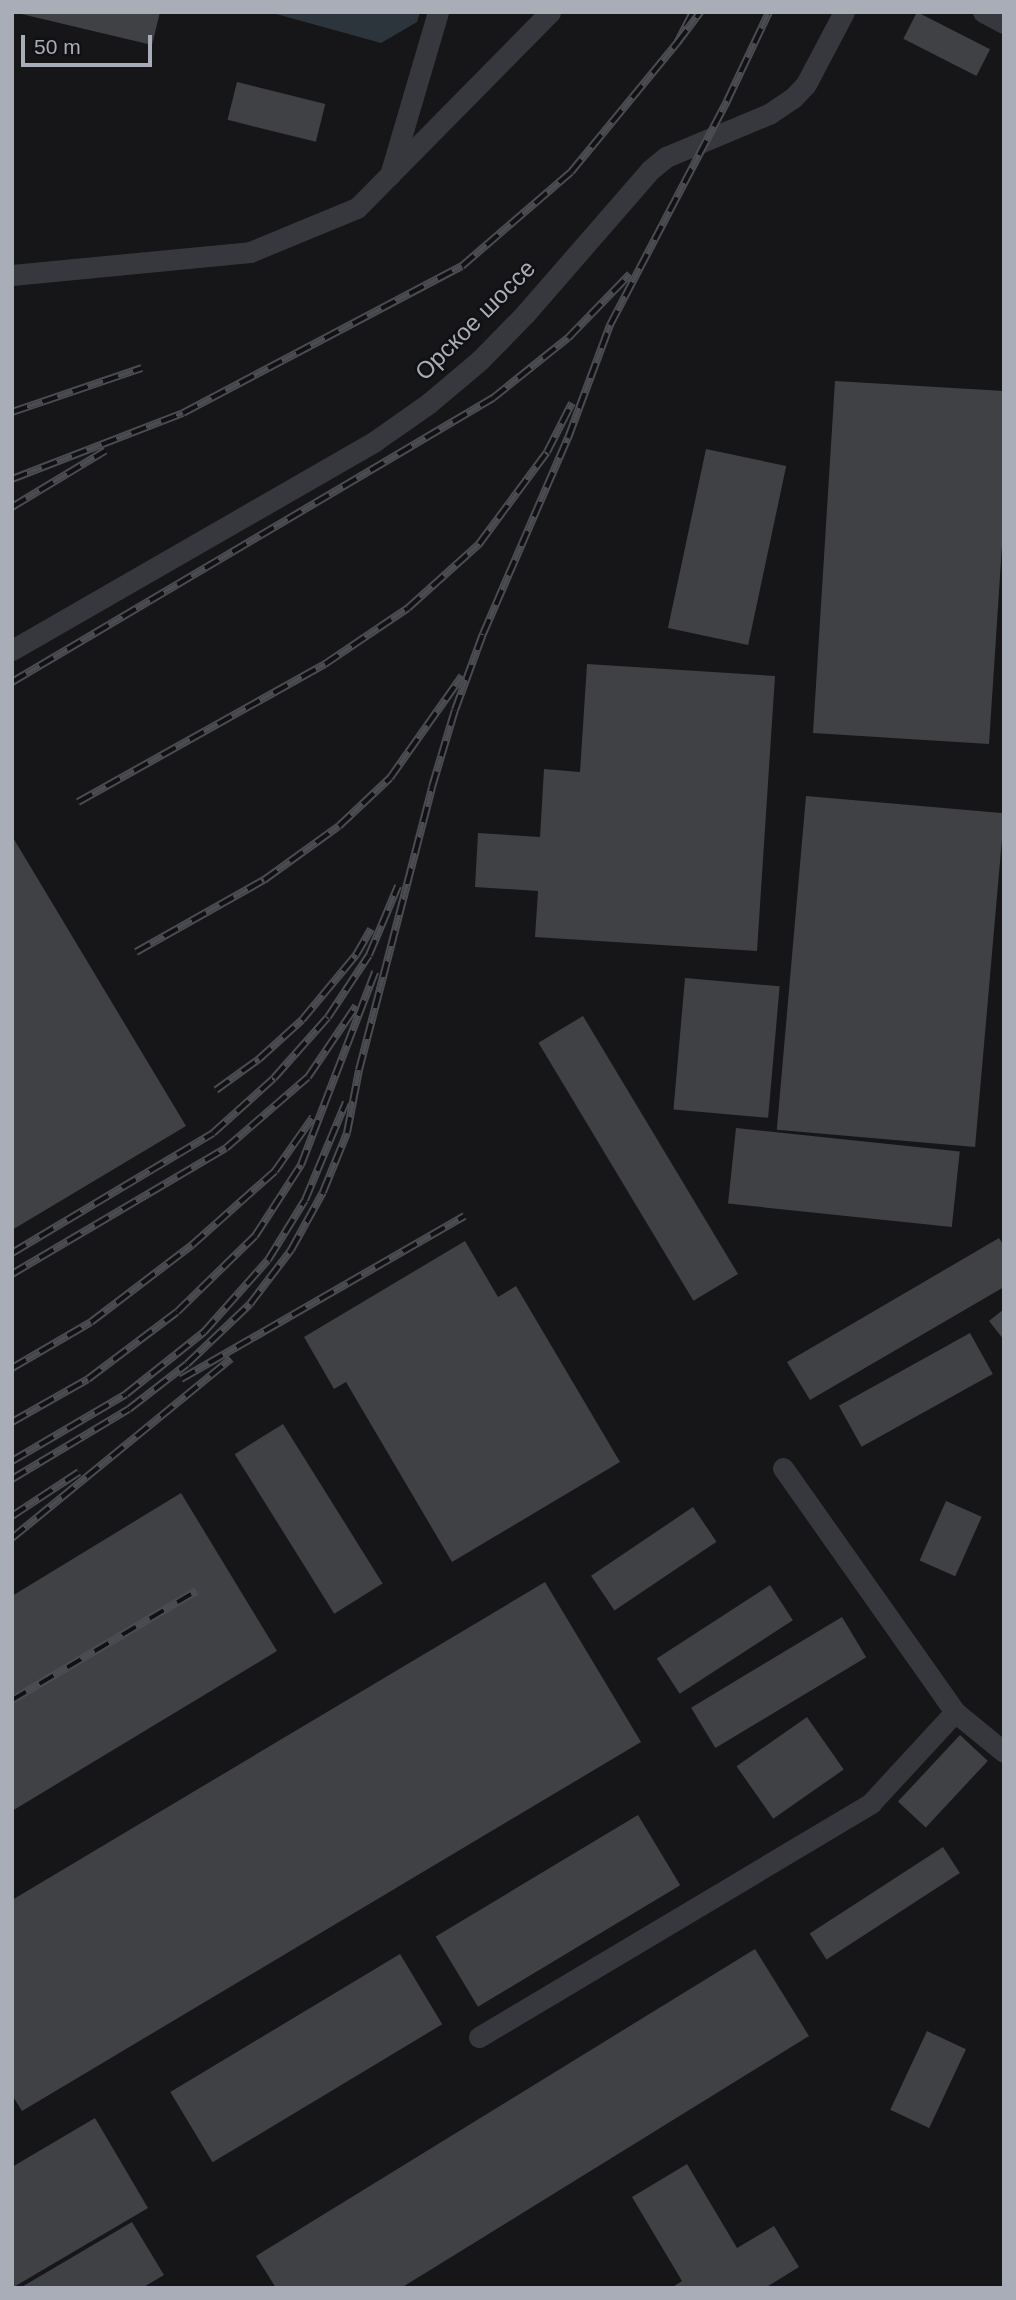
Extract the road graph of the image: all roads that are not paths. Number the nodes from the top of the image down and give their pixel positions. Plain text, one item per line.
1 (438, 12) edge
2 (550, 12) edge
3 (844, 12) edge
4 (983, 12) edge
5 (1004, 23) edge
6 (389, 178) junction
7 (12, 275) edge
8 (12, 650) edge
9 (783, 1468) dead end
10 (955, 1712) junction
11 (1004, 1752) edge
12 (479, 2037) dead end

1 - 6 street
2 - 6 street
3 - 8 street, Орское шоссе
4 - 5 street
6 - 7 street
9 - 10 street
10 - 11 street
10 - 12 street

